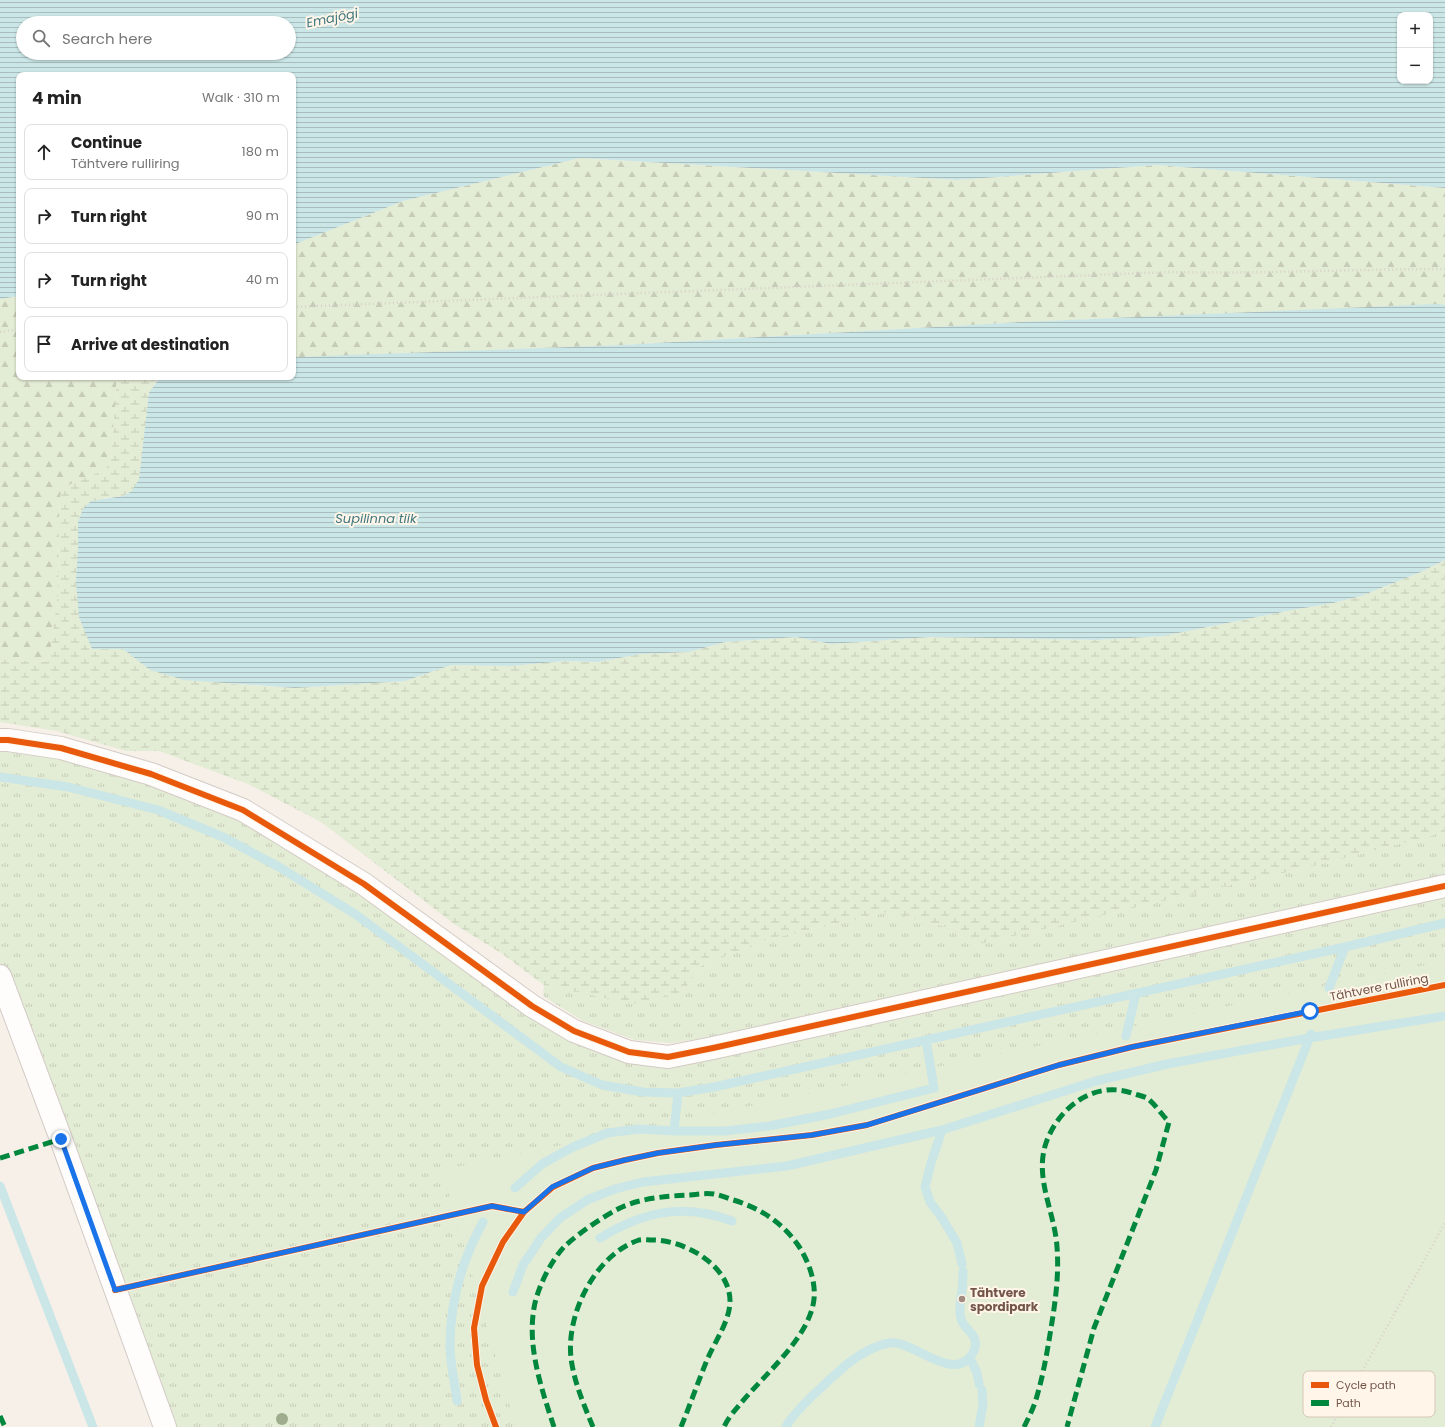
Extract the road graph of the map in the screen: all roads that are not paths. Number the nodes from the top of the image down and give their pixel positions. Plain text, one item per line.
1 (0, 740) edge
2 (1445, 886) edge
3 (0, 976) edge
4 (165, 1427) edge

1 - 2 street
3 - 4 street

